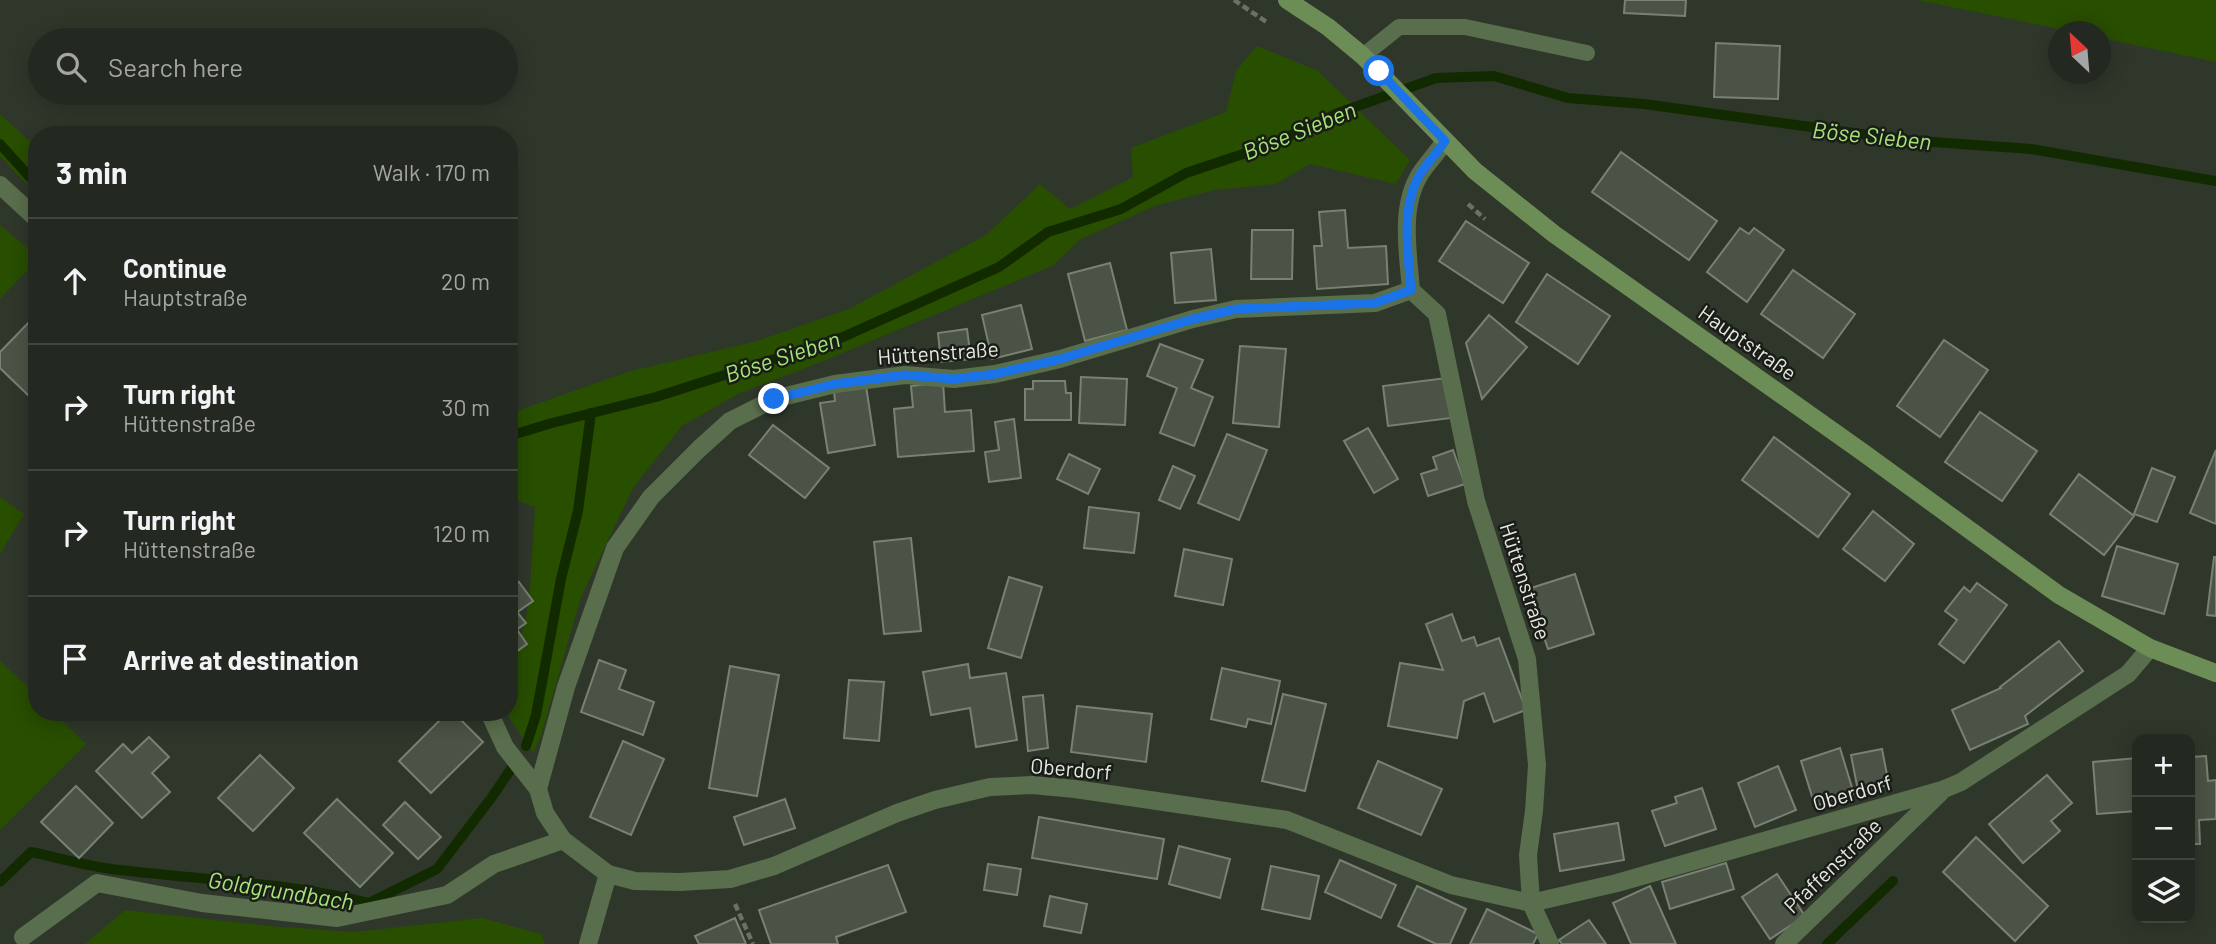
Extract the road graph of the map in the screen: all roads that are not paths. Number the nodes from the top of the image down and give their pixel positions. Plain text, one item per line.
1 (1287, 0) edge
2 (1587, 53) dead end
3 (1363, 56) junction
4 (1445, 141) junction
5 (0, 185) edge
6 (28, 211) edge
7 (1411, 290) junction
8 (2150, 648) junction
9 (2216, 673) edge
10 (493, 721) edge
11 (538, 789) junction
12 (1942, 790) junction
13 (563, 840) junction
14 (608, 874) junction
15 (1531, 903) junction
16 (23, 937) dead end
17 (588, 944) edge
18 (1550, 944) edge
19 (1784, 944) edge

1 - 3 main road, Hauptstraße
2 - 3 lane
3 - 4 main road, Hauptstraße
4 - 7 street
4 - 8 main road, Hauptstraße
5 - 6 street
7 - 11 street, Hüttenstraße
7 - 15 street, Hüttenstraße
8 - 9 main road, Hauptstraße
8 - 12 street, Oberdorf
10 - 11 street
11 - 13 street, Oberdorf
12 - 15 street, Oberdorf
12 - 19 street, Pfaffenstraße
13 - 14 street, Oberdorf
13 - 16 street
14 - 15 street, Oberdorf
14 - 17 street
15 - 18 street

